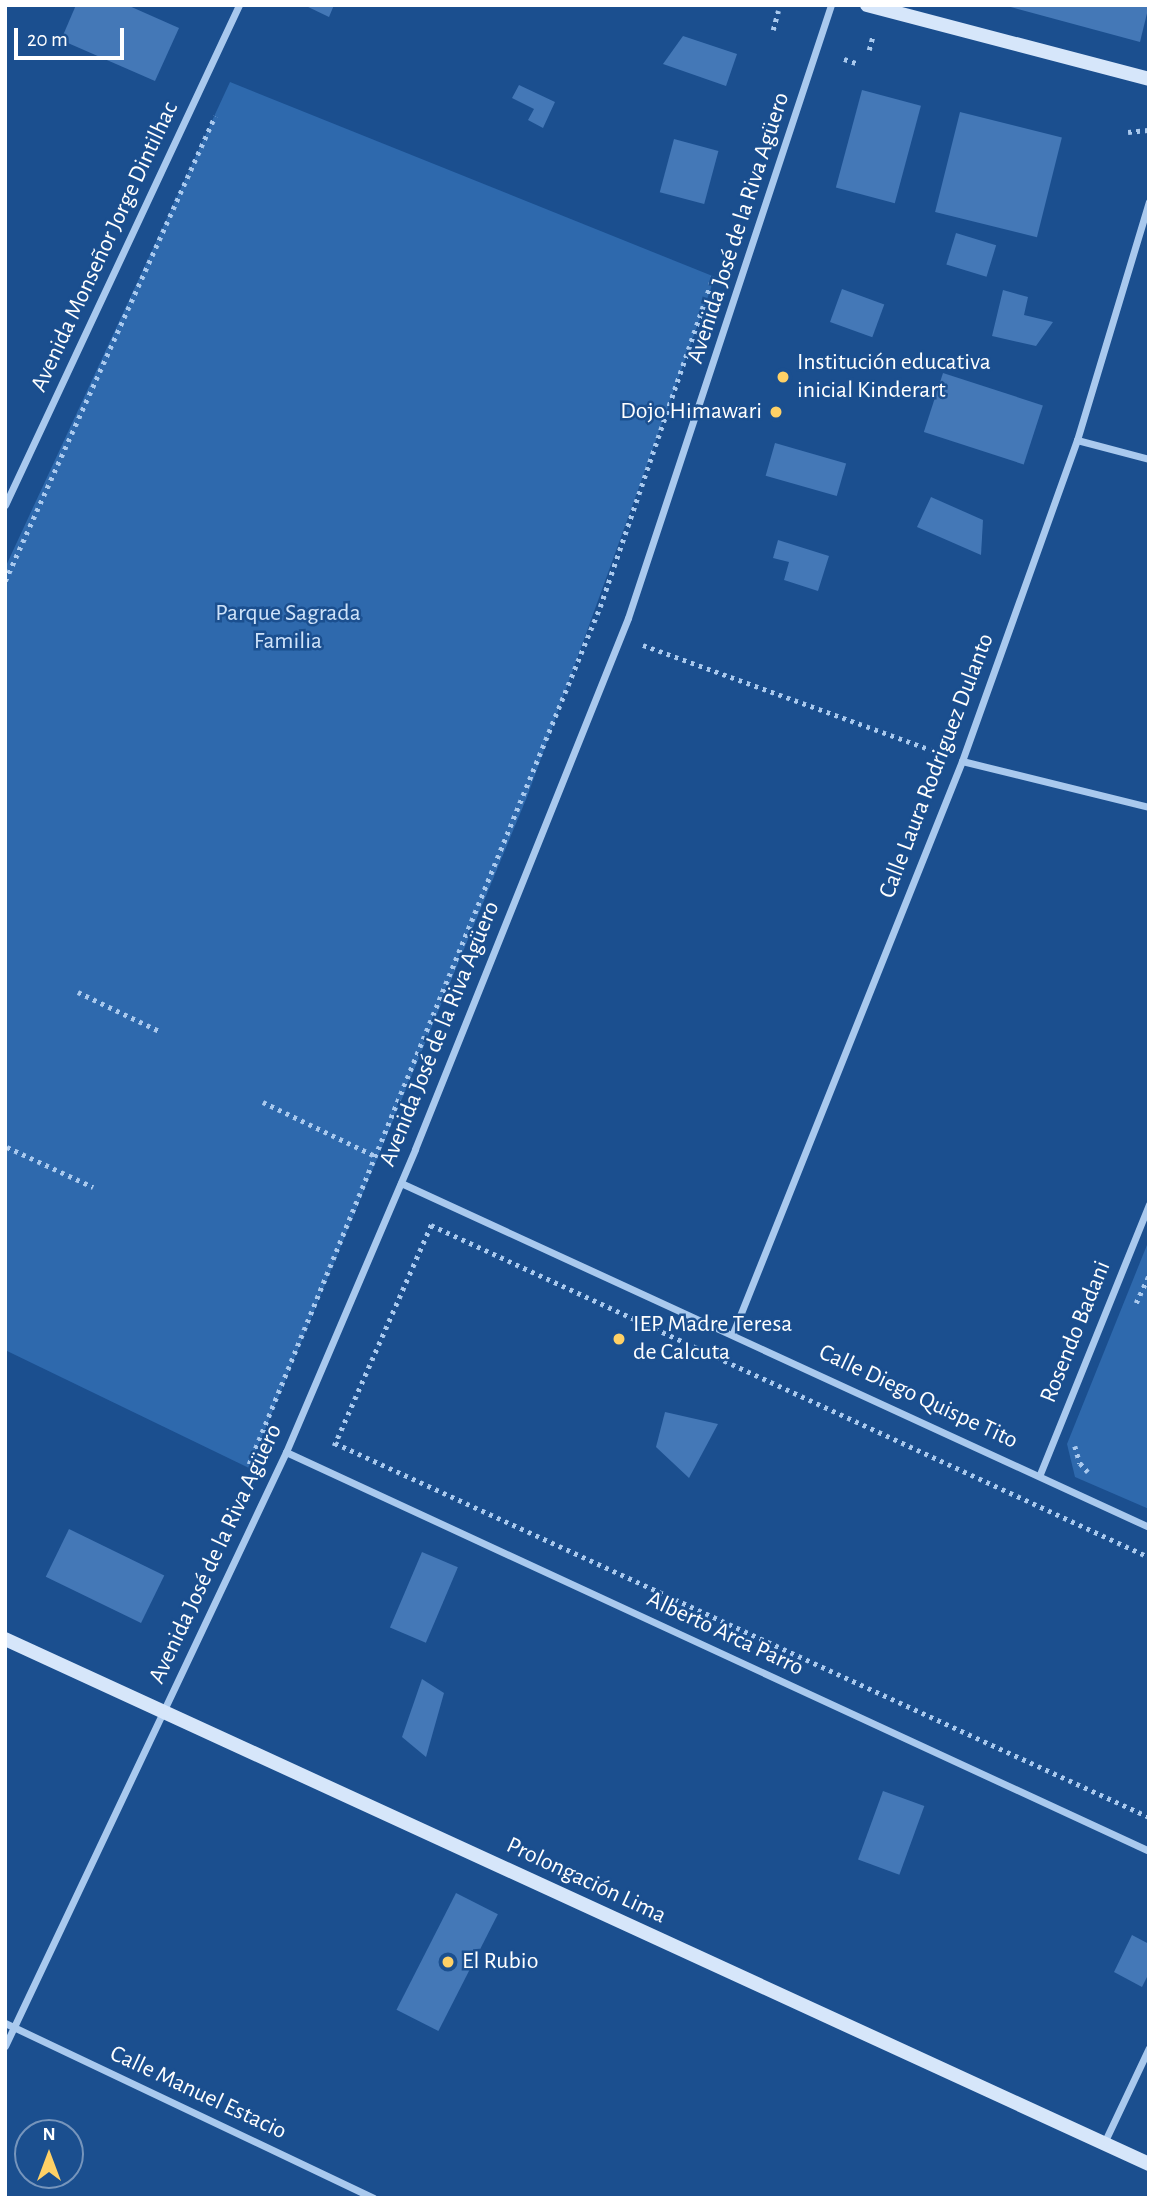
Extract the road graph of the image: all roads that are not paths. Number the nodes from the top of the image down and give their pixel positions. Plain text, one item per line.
1 (239, 5) edge
2 (831, 5) edge
3 (867, 5) edge
4 (1149, 79) edge
5 (1149, 202) edge
6 (1077, 440) junction
7 (1149, 459) edge
8 (5, 505) edge
9 (962, 761) junction
10 (1149, 807) edge
11 (401, 1183) junction
12 (1149, 1204) edge
13 (733, 1334) junction
14 (286, 1452) junction
15 (1040, 1474) junction
16 (1149, 1527) edge
17 (5, 1639) edge
18 (163, 1712) junction
19 (1149, 1851) edge
20 (5, 2023) edge
21 (14, 2027) junction
22 (5, 2046) edge
23 (1149, 2048) edge
24 (1104, 2143) junction
25 (1149, 2164) edge
26 (374, 2198) edge

1 - 8 street, Avenida Monseñor Jorge Dintilhac
2 - 11 street, Avenida José de la Riva Agüero
3 - 4 street
5 - 6 street, Calle Laura Rodriguez Dulanto
6 - 7 street
6 - 9 street, Calle Laura Rodriguez Dulanto
9 - 10 street
9 - 13 street, Calle Laura Rodriguez Dulanto
11 - 13 street, Calle Diego Quispe Tito
11 - 14 street, Avenida José de la Riva Agüero
12 - 15 street, Rosendo Badani
13 - 15 street, Calle Diego Quispe Tito
14 - 18 street, Avenida José de la Riva Agüero
14 - 19 street, Alberto Arca Parro
15 - 16 street, Calle Diego Quispe Tito
17 - 18 street, Prolongación Lima
18 - 21 street, Avenida José de la Riva Agüero
18 - 24 street, Prolongación Lima
20 - 21 street, Calle Manuel Estacio
21 - 22 street, Avenida José de la Riva Agüero
21 - 26 street, Calle Manuel Estacio
23 - 24 street
24 - 25 street, Prolongación Lima

